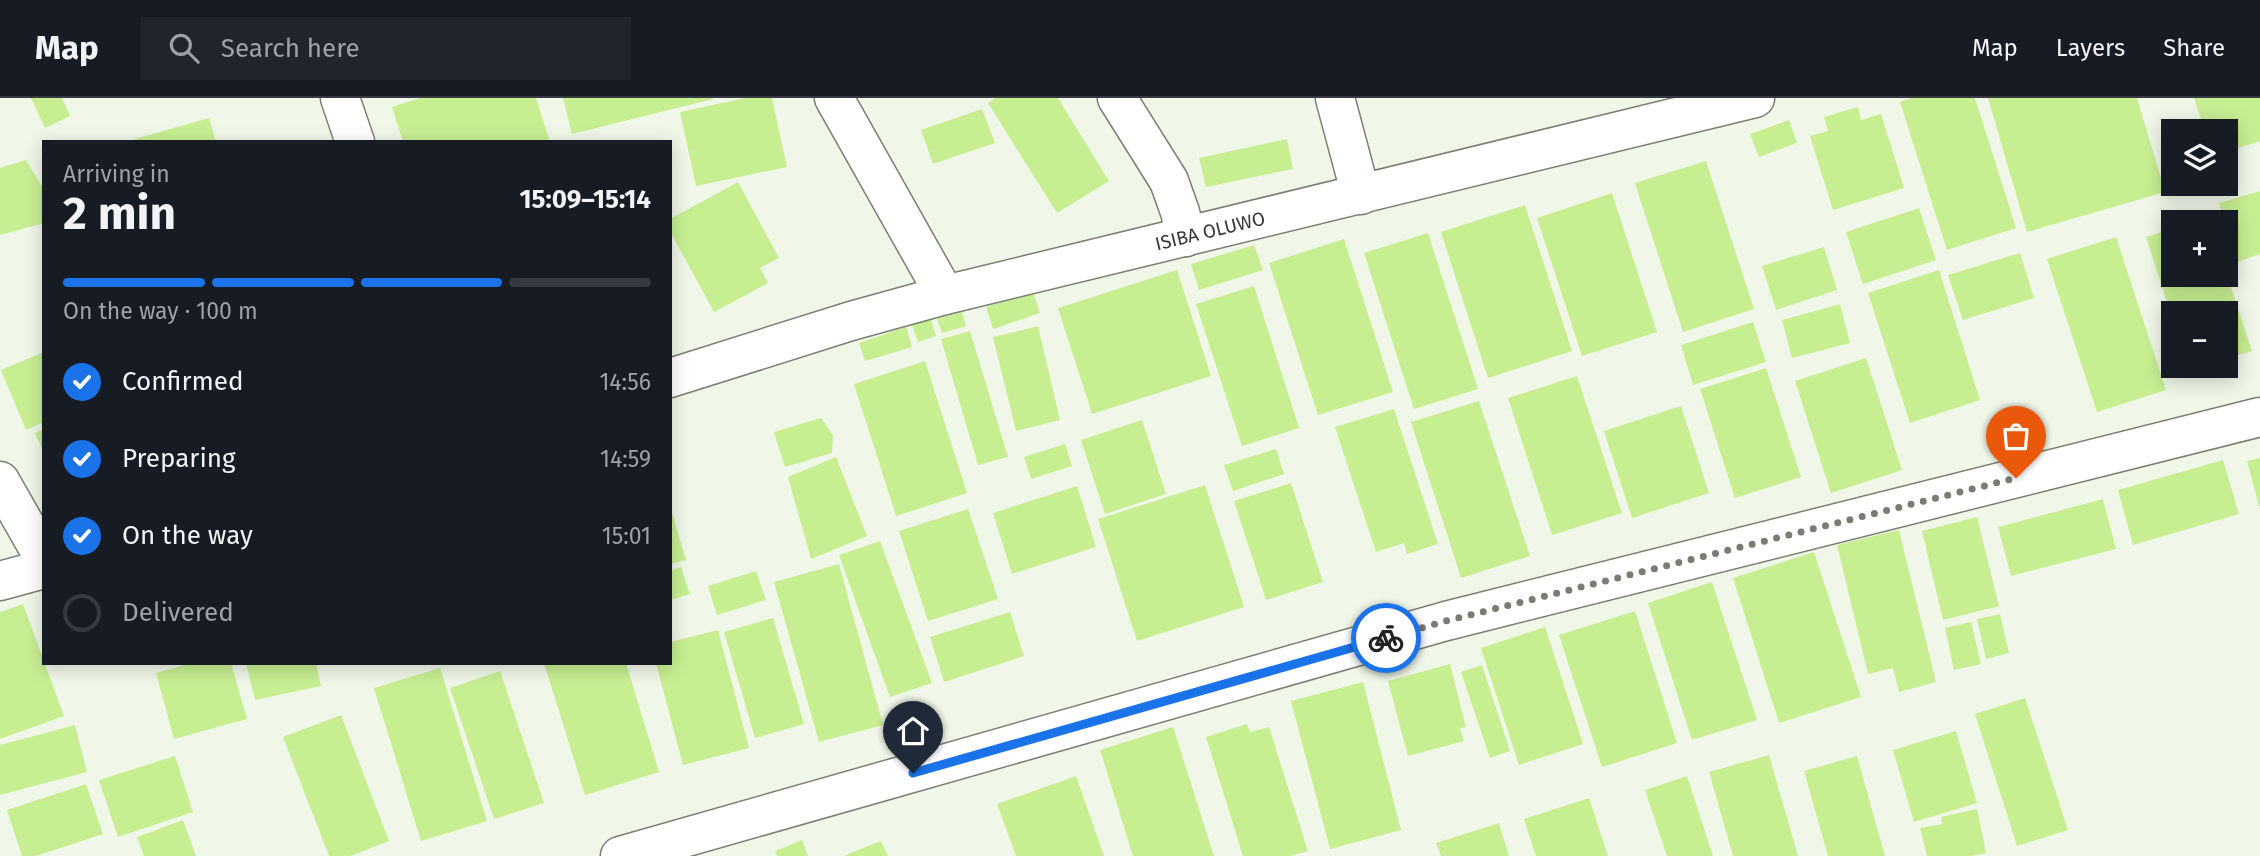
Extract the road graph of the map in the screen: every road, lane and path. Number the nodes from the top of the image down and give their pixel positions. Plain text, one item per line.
1 (340, 98) edge
2 (834, 98) edge
3 (1117, 98) edge
4 (1335, 98) edge
5 (1755, 98) edge
6 (354, 140) edge
7 (1361, 195) junction
8 (1186, 237) junction
9 (945, 295) junction
10 (672, 377) edge
11 (2260, 416) edge
12 (0, 481) edge
13 (42, 554) edge
14 (42, 570) edge
15 (0, 581) edge
16 (620, 856) edge

1 - 6 street
2 - 9 street
3 - 8 street
4 - 7 street
5 - 7 street, ISIBA OLUWO
7 - 8 street, ISIBA OLUWO
8 - 9 street, ISIBA OLUWO
9 - 10 street, ISIBA OLUWO
11 - 16 street
12 - 13 street
14 - 15 street

